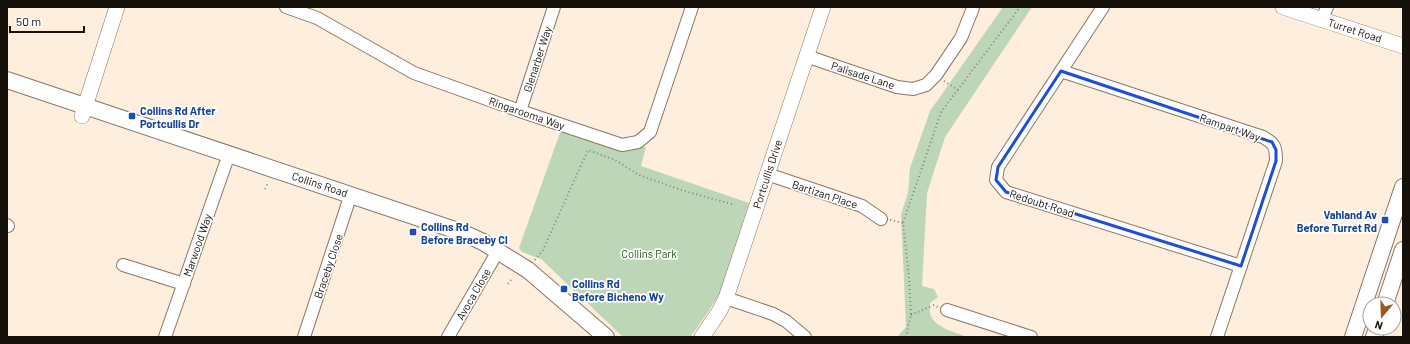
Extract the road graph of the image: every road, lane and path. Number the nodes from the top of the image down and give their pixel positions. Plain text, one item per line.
1 (108, 7) edge
2 (117, 7) edge
3 (286, 7) edge
4 (554, 7) edge
5 (692, 7) edge
6 (823, 7) edge
7 (1020, 7) edge
8 (1103, 7) edge
9 (1283, 7) edge
10 (973, 8) edge
11 (1324, 13) edge
12 (1403, 46) edge
13 (806, 56) junction
14 (1061, 71) junction
15 (936, 75) junction
16 (7, 80) edge
17 (7, 90) edge
18 (958, 90) junction
19 (79, 109) junction
20 (520, 111) junction
21 (227, 159) junction
22 (767, 174) junction
23 (268, 183) dead end
24 (1403, 187) edge
25 (265, 189) dead end
26 (350, 199) junction
27 (735, 205) dead end
28 (881, 220) dead end
29 (1403, 250) edge
30 (496, 256) junction
31 (535, 260) dead end
32 (123, 265) dead end
33 (1241, 266) junction
34 (512, 278) dead end
35 (184, 284) junction
36 (508, 284) dead end
37 (1388, 296) edge
38 (726, 298) junction
39 (946, 310) joint
40 (911, 315) junction
41 (600, 336) edge
42 (166, 337) edge
43 (304, 337) edge
44 (448, 337) edge
45 (702, 337) edge
46 (805, 337) edge
47 (905, 337) edge
48 (1031, 337) edge
49 (1217, 337) edge
50 (1353, 337) edge

1 - 19 street
2 - 19 street
3 - 20 street, Ringarooma Way
4 - 20 street, Glenarber Way
5 - 20 street, Ringarooma Way
6 - 13 street, Portcullis Drive
7 - 18 path
8 - 14 street, Redoubt Road
9 - 11 street, Turret Road
10 - 15 street, Palisade Lane
11 - 12 street, Turret Road
13 - 15 street, Palisade Lane
13 - 22 street, Portcullis Drive
14 - 33 street, Rampart Way
14 - 33 street, Redoubt Road
15 - 18 path
16 - 19 main road, Collins Road
17 - 19 main road, Collins Road
18 - 40 path
19 - 21 main road, Collins Road
21 - 26 main road, Collins Road
21 - 35 street, Marwood Way
22 - 28 street, Bartizan Place
22 - 38 street, Portcullis Drive
23 - 25 path
24 - 50 main road
26 - 30 main road, Collins Road
26 - 43 street, Braceby Close
27 - 31 path
29 - 37 main road
30 - 41 main road, Collins Road
30 - 44 street, Avoca Close
32 - 35 street
33 - 49 street, Rampart Way
34 - 36 path
35 - 42 street, Marwood Way
38 - 45 street, Portcullis Drive
38 - 46 street
39 - 40 path
39 - 48 street
40 - 47 path

